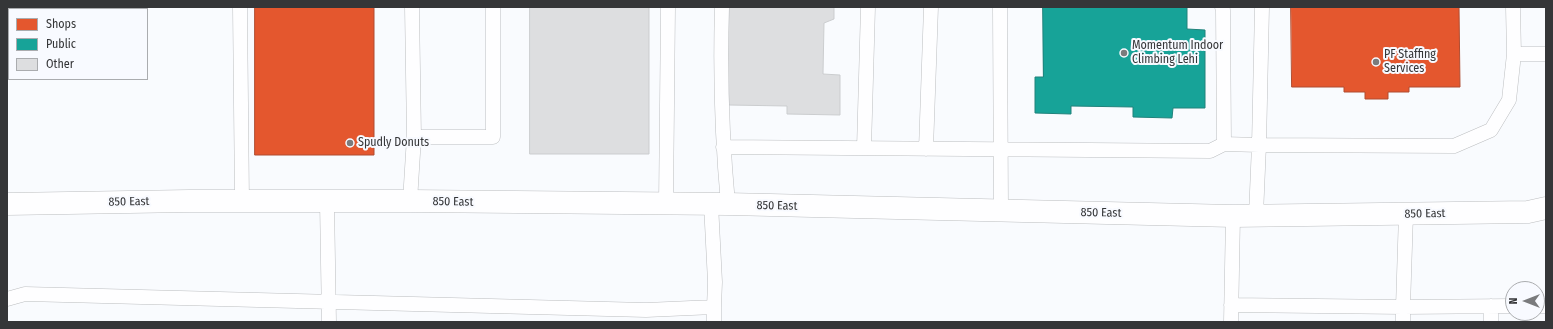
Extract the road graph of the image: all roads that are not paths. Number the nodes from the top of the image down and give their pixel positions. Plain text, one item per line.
1 (240, 7) edge
2 (412, 7) edge
3 (493, 7) edge
4 (668, 7) edge
5 (722, 7) edge
6 (868, 7) edge
7 (931, 7) edge
8 (1000, 7) edge
9 (1222, 7) edge
10 (1262, 7) edge
11 (1513, 7) edge
12 (1514, 54) junction
13 (1546, 54) edge
14 (414, 137) junction
15 (1224, 144) junction
16 (1259, 145) junction
17 (722, 147) junction
18 (864, 148) junction
19 (926, 149) junction
20 (1000, 149) junction
21 (410, 201) junction
22 (242, 202) junction
23 (326, 202) junction
24 (7, 204) edge
25 (666, 204) junction
26 (720, 204) junction
27 (1546, 208) edge
28 (1001, 211) junction
29 (1406, 214) junction
30 (1256, 215) junction
31 (1233, 216) junction
32 (7, 299) edge
33 (329, 303) junction
34 (1231, 305) junction
35 (1491, 306) junction
36 (1505, 306) edge
37 (714, 307) junction
38 (1403, 307) junction
39 (646, 316) edge
40 (329, 322) edge
41 (714, 322) edge
42 (1231, 322) edge
43 (1403, 322) edge
44 (1491, 322) edge

1 - 22 lane
2 - 14 lane
3 - 14 lane
4 - 25 lane
5 - 17 lane
6 - 18 lane
7 - 19 lane
8 - 20 lane
9 - 15 lane
10 - 16 lane
11 - 12 lane
12 - 13 lane
12 - 16 lane
14 - 21 lane
15 - 16 lane
15 - 20 lane
16 - 30 lane
17 - 18 lane
17 - 26 lane
18 - 19 lane
19 - 20 lane
20 - 28 lane
21 - 23 main road, 850 East
21 - 25 main road, 850 East
22 - 23 main road, 850 East
22 - 24 main road, 850 East
23 - 33 lane
25 - 26 main road, 850 East
26 - 28 main road, 850 East
26 - 37 lane
27 - 29 main road, 850 East
28 - 31 main road, 850 East
29 - 30 main road, 850 East
29 - 38 lane
30 - 31 main road, 850 East
31 - 34 lane
32 - 33 lane
33 - 39 lane
33 - 40 lane
34 - 38 lane
34 - 42 lane
35 - 36 lane
35 - 38 lane
35 - 44 lane
37 - 39 lane
37 - 41 lane
38 - 43 lane

